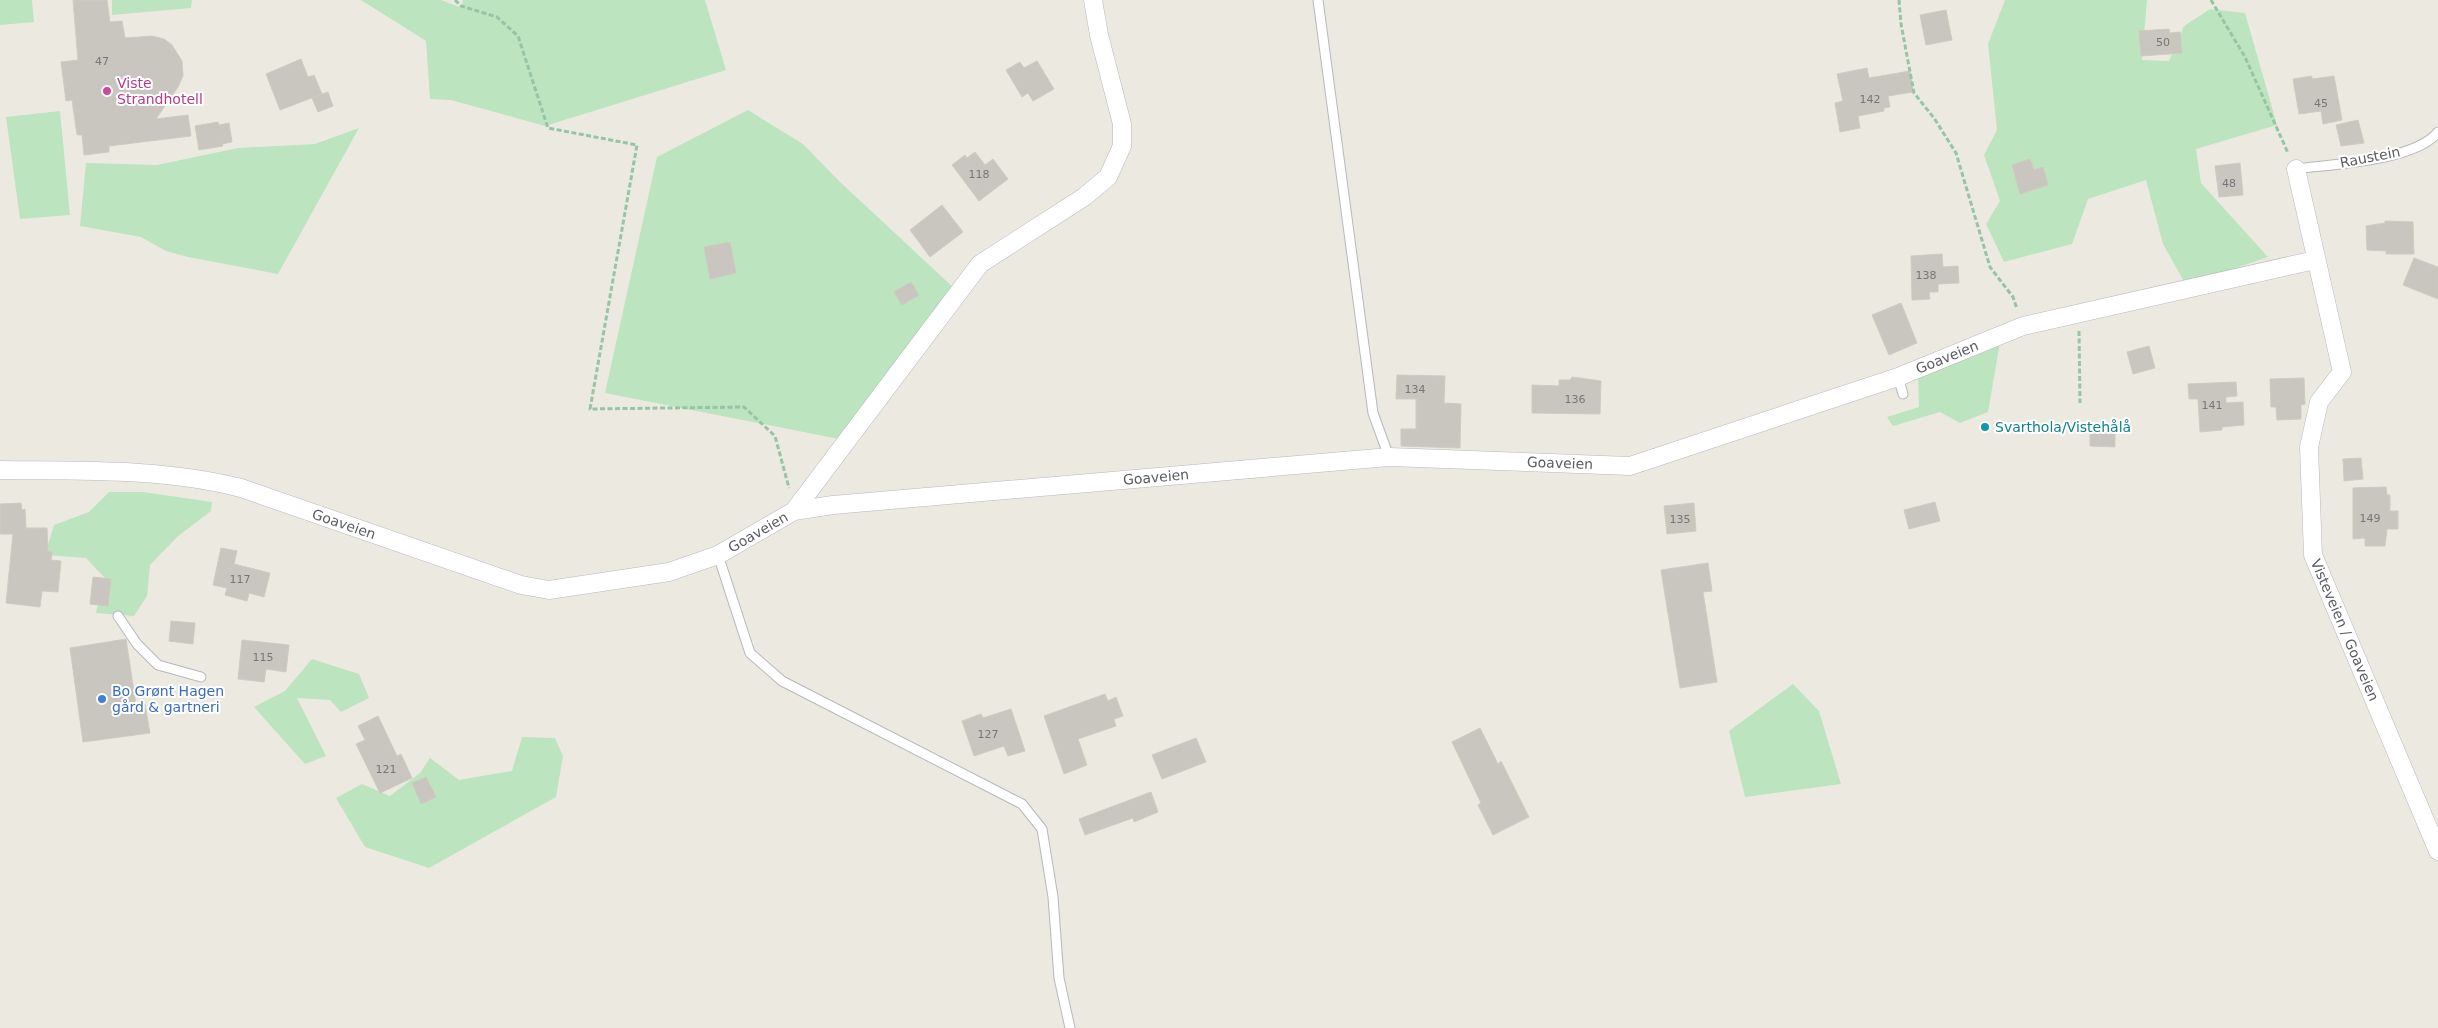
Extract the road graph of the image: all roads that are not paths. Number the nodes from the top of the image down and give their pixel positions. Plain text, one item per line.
1 (1093, 0) edge
2 (1318, 0) edge
3 (2438, 132) edge
4 (2296, 169) joint
5 (2315, 260) junction
6 (1898, 377) junction
7 (1903, 394) dead end
8 (1390, 457) junction
9 (0, 470) edge
10 (794, 511) junction
11 (718, 555) junction
12 (118, 616) dead end
13 (202, 677) dead end
14 (2438, 851) edge
15 (1070, 1028) edge

1 - 10 street
2 - 8 lane
3 - 4 lane, Raustein
4 - 5 street
5 - 6 street, Goaveien
5 - 14 street, Visteveien / Goaveien
6 - 7 lane
6 - 8 street, Goaveien
8 - 10 street, Goaveien
9 - 11 street, Goaveien
10 - 11 street, Goaveien
11 - 15 lane
12 - 13 lane

